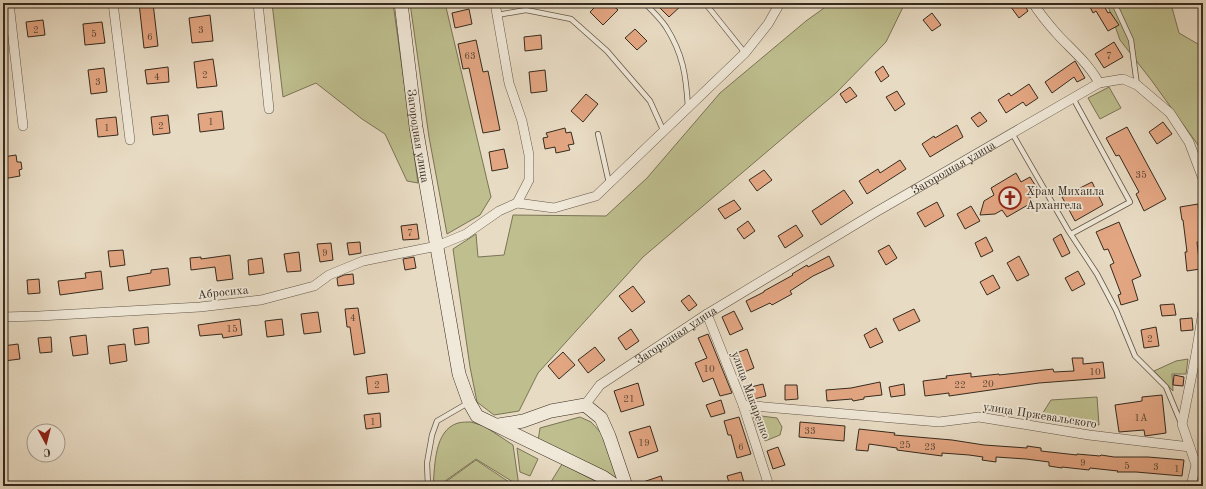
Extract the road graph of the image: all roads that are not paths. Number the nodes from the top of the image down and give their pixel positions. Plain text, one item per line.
1 (9, 3) edge
2 (113, 3) edge
3 (258, 3) edge
4 (401, 3) edge
5 (495, 3) edge
6 (645, 3) edge
7 (705, 3) edge
8 (780, 3) edge
9 (1033, 3) edge
10 (1115, 5) dead end
11 (497, 15) junction
12 (746, 53) junction
13 (1099, 83) junction
14 (1137, 85) junction
15 (1072, 98) junction
16 (689, 108) junction
17 (269, 109) dead end
18 (23, 126) dead end
19 (664, 132) junction
20 (1012, 133) junction
21 (598, 134) dead end
22 (130, 140) dead end
23 (1203, 179) edge
24 (609, 183) junction
25 (517, 203) junction
26 (1071, 234) junction
27 (437, 246) junction
28 (1203, 311) edge
29 (707, 314) junction
30 (3, 317) edge
31 (1200, 355) edge
32 (469, 402) junction
33 (585, 405) junction
34 (743, 406) junction
35 (1182, 424) junction
36 (499, 425) junction
37 (1190, 447) junction
38 (1200, 466) edge
39 (428, 486) edge
40 (616, 486) edge
41 (626, 486) edge
42 (769, 486) edge
43 (1190, 486) edge

1 - 18 street
2 - 22 street
3 - 17 street
4 - 27 street, Загородная улица
5 - 11 street
6 - 16 lane
7 - 12 lane
8 - 12 street
9 - 13 street
10 - 14 lane
11 - 19 lane
11 - 25 street
12 - 16 street
13 - 14 street, Загородная улица
13 - 15 street, Загородная улица
14 - 23 street, Загородная улица
15 - 20 street, Загородная улица
15 - 26 lane
16 - 19 street
19 - 24 street
20 - 26 lane
20 - 29 street, Загородная улица
21 - 24 lane
24 - 25 street
25 - 27 street, Абросиха
26 - 35 lane
27 - 30 street, Абросиха
27 - 32 street, Загородная улица
28 - 31 street
29 - 33 street, Загородная улица
29 - 34 street, улица Макаренко
31 - 35 street
32 - 36 street, Загородная улица
32 - 39 lane
33 - 36 street
33 - 41 street
34 - 37 street, улица Пржевальского
34 - 42 street, улица Макаренко
35 - 37 street
36 - 40 street, Загородная улица
37 - 38 street
38 - 43 street

